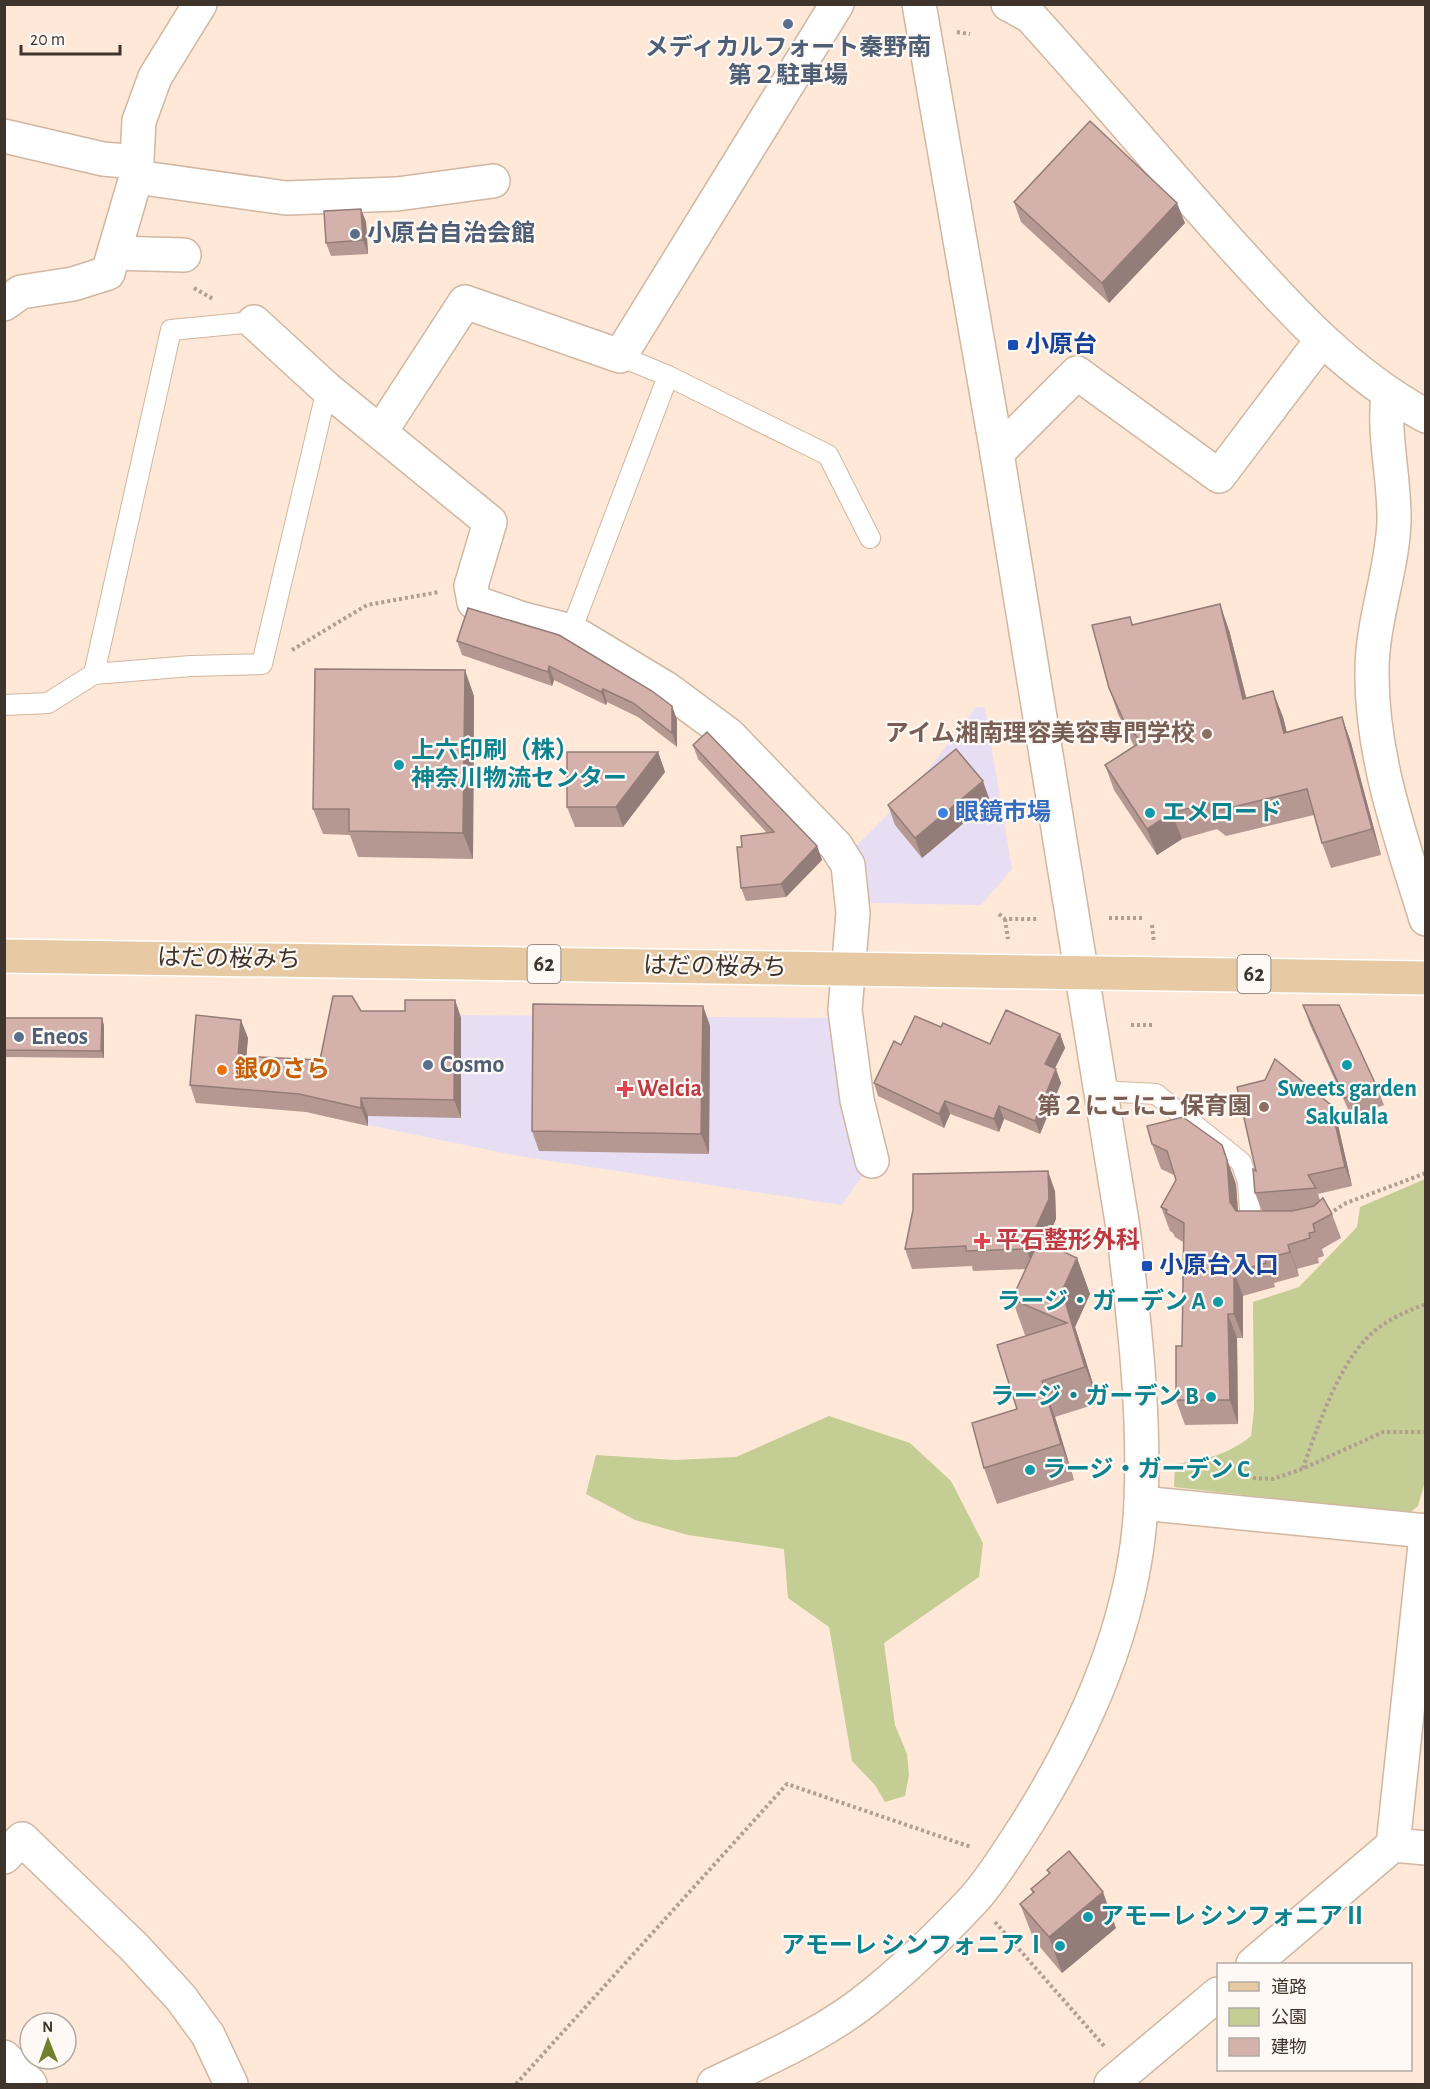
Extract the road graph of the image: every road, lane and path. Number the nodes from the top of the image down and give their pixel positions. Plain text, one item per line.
1 (200, 4) edge
2 (837, 4) edge
3 (919, 4) edge
4 (1026, 8) edge
5 (4, 136) edge
6 (137, 170) junction
7 (493, 181) dead end
8 (114, 253) junction
9 (184, 255) dead end
10 (4, 304) edge
11 (254, 322) joint
12 (1321, 341) junction
13 (620, 356) junction
14 (668, 376) junction
15 (327, 389) junction
16 (1388, 395) junction
17 (1425, 416) edge
18 (381, 431) junction
19 (997, 453) junction
20 (870, 538) dead end
21 (471, 586) junction
22 (571, 631) junction
23 (300, 646) dead end
24 (94, 674) junction
25 (4, 705) edge
26 (999, 914) dead end
27 (1109, 918) dead end
28 (1144, 918) dead end
29 (1005, 919) junction
30 (1038, 919) dead end
31 (1425, 919) edge
32 (1152, 925) dead end
33 (1008, 939) dead end
34 (1155, 946) dead end
35 (4, 956) edge
36 (848, 969) junction
37 (1083, 970) junction
38 (1425, 978) edge
39 (1152, 1024) dead end
40 (1131, 1025) dead end
41 (1102, 1091) junction
42 (872, 1161) dead end
43 (1425, 1173) edge
44 (1320, 1219) joint
45 (1425, 1304) edge
46 (1425, 1432) edge
47 (1302, 1469) junction
48 (1251, 1478) dead end
49 (1141, 1503) junction
50 (1425, 1533) edge
51 (1393, 1845) junction
52 (1425, 1848) edge
53 (4, 1857) edge
54 (1005, 1858) junction
55 (993, 1919) dead end
56 (1255, 1963) edge
57 (1217, 1995) edge
58 (4, 2057) edge
59 (1119, 2078) edge
60 (30, 2085) edge
61 (231, 2085) edge
62 (516, 2085) edge
63 (714, 2085) edge

1 - 6 street
2 - 13 street
3 - 19 street
4 - 12 street
5 - 6 street
6 - 7 street
6 - 8 street
8 - 9 street
8 - 10 street
11 - 15 street
11 - 24 lane
12 - 16 street
12 - 19 street
13 - 14 lane
13 - 18 street
14 - 20 lane
14 - 22 lane
15 - 18 street
15 - 24 lane
16 - 17 street
16 - 31 street
18 - 21 street
19 - 37 street
21 - 22 street
21 - 23 path
22 - 36 street
24 - 25 lane
26 - 29 path
27 - 28 path
29 - 30 path
29 - 33 path
32 - 34 path
35 - 36 main road, はだの桜みち / 62
36 - 37 main road, はだの桜みち / 62
36 - 42 street
37 - 38 main road, はだの桜みち / 62
37 - 41 street
39 - 40 path
41 - 44 lane
41 - 49 street
43 - 44 path
45 - 47 path
46 - 47 path
47 - 48 path
49 - 50 street
49 - 54 street
50 - 51 street
51 - 52 street
51 - 56 street
53 - 61 street
54 - 62 path
54 - 63 street
55 - 59 path
57 - 59 street
58 - 60 street

